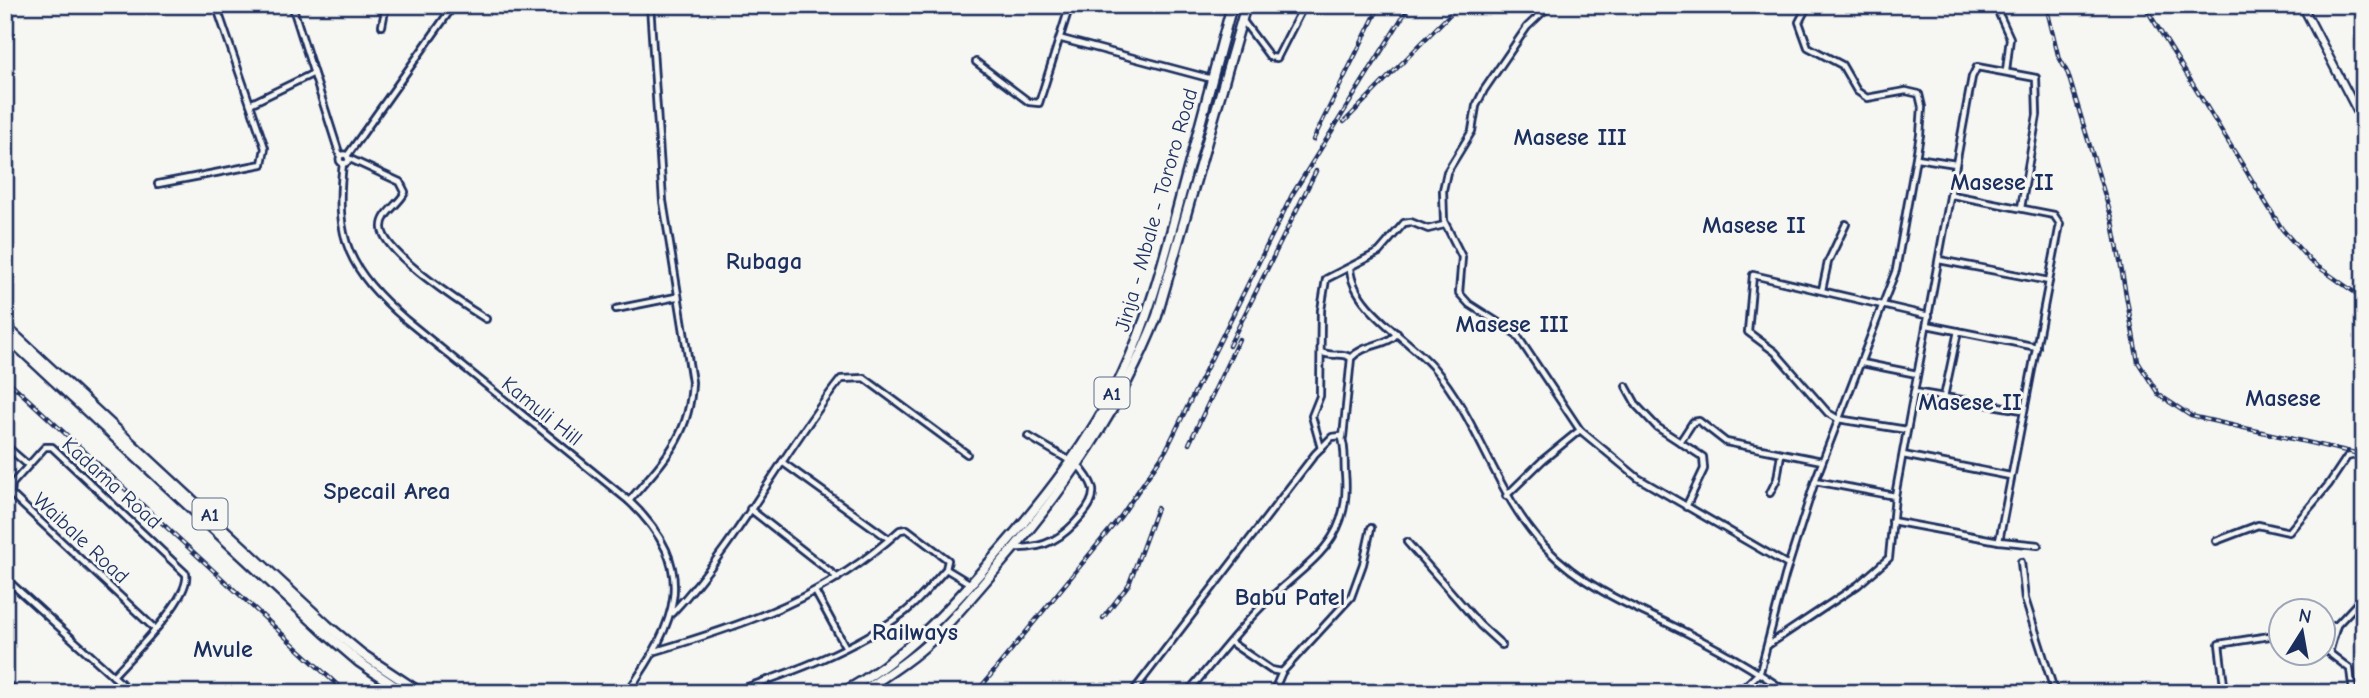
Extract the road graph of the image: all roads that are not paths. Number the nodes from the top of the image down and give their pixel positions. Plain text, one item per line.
1 (216, 5) edge
2 (292, 5) edge
3 (386, 5) edge
4 (650, 5) edge
5 (1070, 5) edge
6 (1232, 5) edge
7 (1246, 5) edge
8 (1304, 5) edge
9 (1550, 5) edge
10 (1808, 5) edge
11 (1995, 5) edge
12 (2302, 5) edge
13 (454, 6) edge
14 (1242, 20) junction
15 (382, 26) dead end
16 (1062, 39) junction
17 (976, 62) dead end
18 (2007, 71) junction
19 (312, 74) junction
20 (1212, 79) junction
21 (250, 104) junction
22 (2364, 124) edge
23 (340, 156) junction
24 (348, 157) junction
25 (1917, 158) junction
26 (343, 163) junction
27 (1956, 164) junction
28 (158, 184) dead end
29 (1952, 195) junction
30 (2021, 208) junction
31 (1846, 224) dead end
32 (1444, 225) junction
33 (1939, 260) junction
34 (1350, 268) junction
35 (2049, 281) junction
36 (1822, 290) junction
37 (676, 297) junction
38 (1885, 306) junction
39 (615, 309) dead end
40 (1929, 316) junction
41 (486, 319) dead end
42 (1927, 325) junction
43 (5, 326) edge
44 (1958, 331) junction
45 (1397, 333) junction
46 (5, 335) edge
47 (2037, 347) junction
48 (1321, 352) junction
49 (1351, 358) junction
50 (1862, 363) junction
51 (1917, 374) junction
52 (1626, 386) dead end
53 (1914, 392) junction
54 (1944, 397) junction
55 (2022, 410) junction
56 (1838, 419) junction
57 (1342, 427) junction
58 (1580, 430) junction
59 (1907, 430) junction
60 (1028, 436) dead end
61 (1332, 437) junction
62 (1343, 438) junction
63 (1680, 442) junction
64 (5, 445) edge
65 (1321, 447) junction
66 (2364, 453) edge
67 (967, 454) dead end
68 (1781, 454) junction
69 (1903, 455) junction
70 (1822, 461) junction
71 (782, 462) junction
72 (1075, 464) junction
73 (28, 466) junction
74 (2010, 476) junction
75 (1815, 481) junction
76 (1770, 493) dead end
77 (1506, 496) junction
78 (1895, 496) junction
79 (629, 501) junction
80 (1686, 506) junction
81 (750, 509) junction
82 (1892, 521) junction
83 (1371, 528) dead end
84 (889, 539) junction
85 (1998, 541) junction
86 (2216, 541) dead end
87 (1407, 542) dead end
88 (2038, 545) dead end
89 (1014, 548) junction
90 (2021, 562) dead end
91 (1788, 565) junction
92 (946, 569) junction
93 (5, 578) edge
94 (838, 578) junction
95 (971, 584) junction
96 (816, 593) junction
97 (2364, 596) edge
98 (671, 614) junction
99 (2338, 624) edge
100 (155, 629) junction
101 (2268, 637) edge
102 (1230, 642) junction
103 (1502, 645) dead end
104 (1768, 645) junction
105 (845, 646) junction
106 (655, 652) junction
107 (2338, 660) edge
108 (1282, 672) junction
109 (1760, 672) junction
110 (113, 677) junction
111 (5, 682) edge
112 (17, 693) edge
113 (132, 693) edge
114 (405, 693) edge
115 (421, 693) edge
116 (626, 693) edge
117 (729, 693) edge
118 (842, 693) edge
119 (860, 693) edge
120 (1132, 693) edge
121 (1187, 693) edge
122 (1273, 693) edge
123 (1738, 693) edge
124 (1788, 693) edge
125 (2055, 693) edge
126 (2225, 693) edge
127 (2353, 693) edge

1 - 21 street
2 - 19 street
3 - 15 street
4 - 37 street
5 - 16 street
6 - 20 highway, Jinja - Mbale - Tororo Road / A1
7 - 14 highway, Jinja - Mbale - Tororo Road / A1
8 - 14 street
9 - 32 street
10 - 25 street
11 - 18 street
12 - 22 street
13 - 24 street
14 - 72 highway, Jinja - Mbale - Tororo Road / A1
16 - 17 street
16 - 20 street
18 - 27 street
18 - 30 street
19 - 21 street
19 - 23 street
20 - 72 highway, Jinja - Mbale - Tororo Road / A1
21 - 28 street
23 - 24 street
23 - 26 street
24 - 26 street
24 - 41 street
25 - 27 street
25 - 38 street
26 - 79 street, Kamuli Hill
27 - 29 street
29 - 30 street
29 - 33 street
30 - 35 street
31 - 36 street
32 - 34 street
32 - 58 street
33 - 35 street
33 - 40 street
34 - 45 street
34 - 48 street
35 - 47 street
36 - 38 street
36 - 56 street
37 - 39 street
37 - 79 street
38 - 40 street
38 - 50 street
40 - 42 street
42 - 44 street
42 - 51 street
43 - 115 highway, A1
44 - 47 street
44 - 54 street
45 - 49 street
45 - 77 street
46 - 114 highway, A1
47 - 55 street
48 - 49 street
48 - 65 street
49 - 57 street
50 - 51 street
50 - 56 street
51 - 53 street
52 - 63 street
53 - 54 street
53 - 59 street
54 - 55 street
55 - 74 street
56 - 59 street
56 - 70 street
57 - 61 street
57 - 62 street
58 - 77 street
58 - 80 street
59 - 69 street
60 - 72 street
61 - 62 street
61 - 65 street
62 - 102 street
63 - 68 street
63 - 80 street
64 - 73 street
65 - 120 street
66 - 86 street
67 - 71 street
68 - 70 street
68 - 76 street
69 - 74 street
69 - 78 street
70 - 75 street
71 - 81 street
71 - 84 street
72 - 89 highway, Jinja - Mbale - Tororo Road / A1
72 - 89 street
72 - 95 highway, Jinja - Mbale - Tororo Road / A1
73 - 100 street, Waibale Road
73 - 100 street, Kadama Road
74 - 85 street
75 - 78 street
75 - 91 street
77 - 109 street
78 - 82 street
79 - 98 street, Kamuli Hill
80 - 91 street
81 - 94 street
81 - 98 street
82 - 85 street
82 - 104 street
83 - 108 street
84 - 92 street
84 - 94 street
85 - 88 street
87 - 103 street
89 - 119 highway, Jinja - Mbale - Tororo Road / A1
90 - 125 street
91 - 104 street
92 - 95 street
92 - 105 street
93 - 110 street
94 - 96 street
95 - 118 highway, Jinja - Mbale - Tororo Road / A1
96 - 105 street
96 - 106 street
97 - 99 street
98 - 106 street, Kamuli Hill
100 - 110 street
101 - 126 street
102 - 108 street
102 - 121 street
104 - 109 street
105 - 117 street
106 - 116 street, Kamuli Hill
107 - 127 street
108 - 122 street
109 - 123 street
109 - 124 street
110 - 113 street
111 - 112 street

